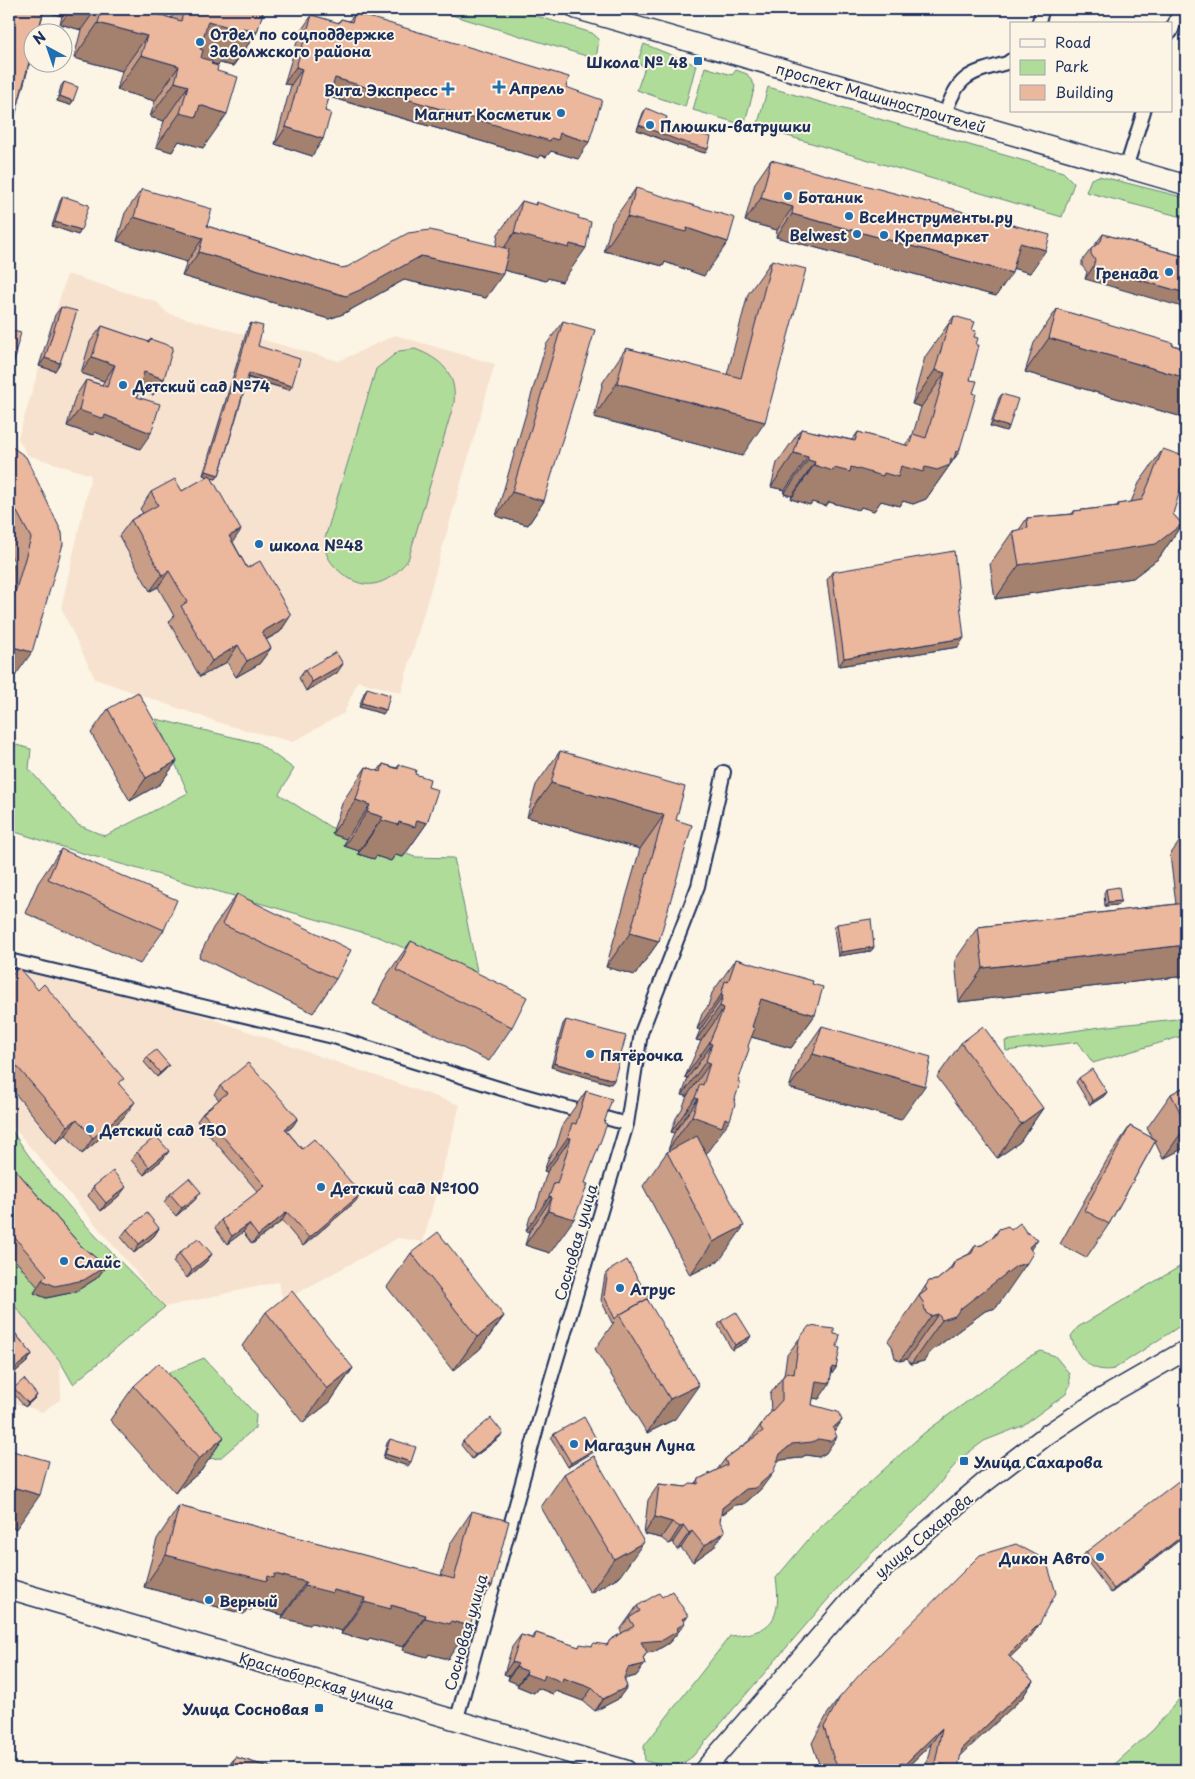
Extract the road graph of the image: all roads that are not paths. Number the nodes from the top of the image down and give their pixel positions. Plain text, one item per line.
1 (576, 9) edge
2 (1043, 9) edge
3 (1180, 9) edge
4 (1039, 22) edge
5 (1172, 29) edge
6 (1010, 61) edge
7 (1144, 112) edge
8 (944, 116) junction
9 (1126, 168) junction
10 (1186, 185) edge
11 (724, 772) dead end
12 (9, 960) edge
13 (627, 1124) junction
14 (1186, 1350) edge
15 (9, 1589) edge
16 (456, 1722) junction
17 (626, 1770) edge
18 (704, 1770) edge

1 - 8 street, проспект Машиностроителей
2 - 4 street
3 - 5 street
6 - 8 street
7 - 9 street
8 - 9 street, проспект Машиностроителей
9 - 10 street, проспект Машиностроителей
11 - 13 street, Сосновая улица
12 - 13 street
13 - 16 street, Сосновая улица
14 - 18 street, улица Сахарова
15 - 16 street, Красноборская улица
16 - 17 street, Красноборская улица

